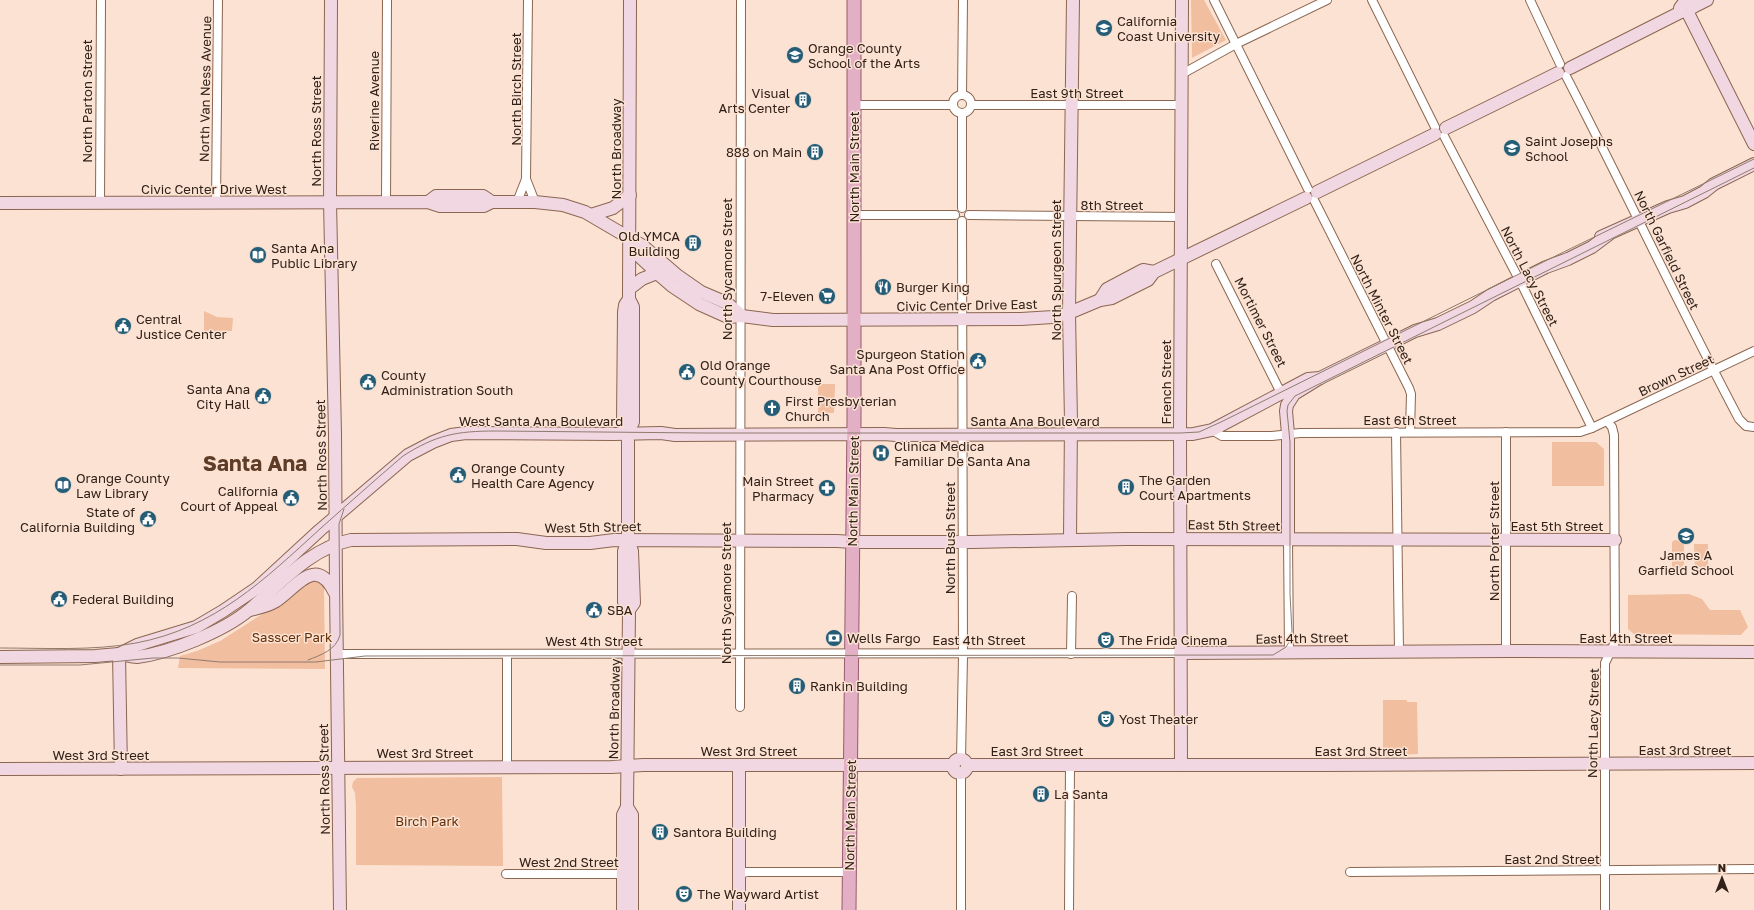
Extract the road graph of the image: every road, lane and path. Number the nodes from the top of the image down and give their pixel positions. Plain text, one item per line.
1 (101, 0) edge
2 (218, 0) edge
3 (331, 0) edge
4 (387, 0) edge
5 (528, 0) edge
6 (630, 0) edge
7 (741, 0) edge
8 (854, 0) edge
9 (963, 0) edge
10 (1073, 0) edge
11 (1182, 0) edge
12 (1214, 0) edge
13 (1327, 0) edge
14 (1372, 0) edge
15 (1530, 0) edge
16 (1707, 0) edge
17 (1685, 8) edge
18 (1236, 44) junction
19 (1564, 70) junction
20 (1182, 74) junction
21 (962, 95) junction
22 (971, 104) junction
23 (853, 105) junction
24 (953, 105) junction
25 (1072, 105) junction
26 (1182, 105) junction
27 (962, 113) junction
28 (1440, 131) junction
29 (1754, 144) edge
30 (1754, 164) edge
31 (526, 178) junction
32 (630, 195) junction
33 (1311, 195) junction
34 (330, 202) junction
35 (386, 202) junction
36 (517, 202) junction
37 (536, 202) junction
38 (0, 203) edge
39 (100, 203) junction
40 (216, 203) junction
41 (962, 208) junction
42 (591, 215) junction
43 (854, 215) junction
44 (955, 215) junction
45 (969, 215) junction
46 (1071, 216) junction
47 (1182, 217) junction
48 (962, 221) junction
49 (1640, 221) junction
50 (629, 239) junction
51 (1181, 259) junction
52 (1216, 264) dead end
53 (657, 273) junction
54 (1519, 281) junction
55 (629, 294) junction
56 (1069, 313) junction
57 (742, 316) junction
58 (855, 320) junction
59 (963, 320) junction
60 (1387, 345) junction
61 (1754, 351) edge
62 (1713, 370) junction
63 (1320, 378) junction
64 (1280, 393) junction
65 (1607, 421) junction
66 (1754, 427) edge
67 (1592, 428) junction
68 (1212, 430) junction
69 (1396, 432) junction
70 (1410, 432) junction
71 (1506, 432) junction
72 (628, 434) junction
73 (740, 434) junction
74 (854, 434) junction
75 (890, 434) joint
76 (962, 434) junction
77 (1288, 434) junction
78 (1071, 435) junction
79 (1180, 435) junction
80 (336, 517) junction
81 (1180, 538) junction
82 (1070, 539) junction
83 (628, 540) junction
84 (740, 540) junction
85 (1288, 540) junction
86 (1397, 540) junction
87 (1506, 540) junction
88 (1615, 540) junction
89 (852, 542) junction
90 (962, 542) junction
91 (336, 544) junction
92 (336, 594) junction
93 (1072, 596) dead end
94 (249, 611) junction
95 (1506, 651) junction
96 (1289, 652) junction
97 (1399, 652) junction
98 (1610, 652) junction
99 (1754, 652) edge
100 (628, 653) junction
101 (740, 653) junction
102 (851, 653) junction
103 (1180, 653) junction
104 (119, 654) junction
105 (337, 654) junction
106 (507, 654) junction
107 (963, 654) junction
108 (1071, 654) junction
109 (0, 657) edge
110 (740, 707) dead end
111 (1754, 763) edge
112 (1604, 764) junction
113 (739, 765) junction
114 (850, 765) junction
115 (961, 765) junction
116 (1070, 765) junction
117 (1180, 765) junction
118 (628, 766) junction
119 (506, 767) junction
120 (338, 768) junction
121 (0, 769) edge
122 (121, 769) junction
123 (1754, 869) edge
124 (1604, 870) junction
125 (849, 872) junction
126 (1350, 872) dead end
127 (506, 874) dead end
128 (627, 874) junction
129 (739, 874) junction
130 (340, 910) edge
131 (623, 910) edge
132 (632, 910) edge
133 (739, 910) edge
134 (849, 910) edge
135 (961, 910) edge
136 (1069, 910) edge
137 (1605, 910) edge

1 - 39 street, North Parton Street
2 - 40 street, North Van Ness Avenue
3 - 34 main road, North Ross Street
4 - 35 street, Riverine Avenue
5 - 31 street, North Birch Street
6 - 32 main road, North Broadway
7 - 57 street, North Sycamore Street
8 - 23 main road, North Main Street
9 - 21 street
10 - 25 main road, North Spurgeon Street
11 - 20 main road, French Street
12 - 18 street, North Minter Street
13 - 18 street
14 - 28 street, North Lacy Street
15 - 19 street, North Garfield Street
16 - 17 main road, Civic Center Drive East
17 - 19 main road, Civic Center Drive East
17 - 29 main road
18 - 20 street
18 - 33 street, North Minter Street
19 - 28 main road, Civic Center Drive East
19 - 49 street, North Garfield Street
20 - 26 main road, French Street
21 - 22 street
21 - 24 street
22 - 25 street, East 9th Street
22 - 27 street
23 - 24 street
23 - 43 main road, North Main Street
24 - 27 street
25 - 26 street, East 9th Street
25 - 46 main road, North Spurgeon Street
26 - 47 main road, French Street
27 - 41 street
28 - 33 main road, Civic Center Drive East
28 - 54 street, North Lacy Street
30 - 49 main road
31 - 36 street, North Birch Street
31 - 37 street, North Birch Street
32 - 42 main road
32 - 50 main road, North Broadway
33 - 51 main road, Civic Center Drive East
33 - 60 street, North Minter Street
34 - 35 main road, Civic Center Drive West
34 - 40 main road, Civic Center Drive West
34 - 80 main road, North Ross Street
35 - 36 main road, Civic Center Drive West
36 - 37 main road, Civic Center Drive West
37 - 42 main road, Civic Center Drive West
38 - 39 main road, Civic Center Drive West
39 - 40 main road, Civic Center Drive West
41 - 44 street
41 - 45 street
42 - 50 main road, Civic Center Drive West
43 - 44 street
43 - 58 main road, North Main Street
44 - 48 street
45 - 46 street, 8th Street
45 - 48 street
46 - 47 street, 8th Street
46 - 56 main road, North Spurgeon Street
47 - 51 main road, French Street
48 - 59 street, North Bush Street
49 - 54 main road
49 - 62 street, North Garfield Street
50 - 53 main road, Civic Center Drive West
50 - 55 main road, North Broadway
50 - 57 main road, Civic Center Drive West
51 - 56 main road, Civic Center Drive East
51 - 79 main road, French Street
52 - 64 street, Mortimer Street
53 - 55 main road
53 - 57 main road, Civic Center Drive West
54 - 60 main road
54 - 67 street, North Lacy Street
55 - 72 main road, North Broadway
56 - 59 main road, Civic Center Drive East
56 - 78 main road, North Spurgeon Street
57 - 58 main road, Civic Center Drive West
57 - 73 street, North Sycamore Street
58 - 59 main road, Civic Center Drive East
58 - 74 main road, North Main Street
59 - 76 street, North Bush Street
60 - 63 main road
60 - 70 street, North Minter Street
61 - 62 street, Brown Street
62 - 65 street, Brown Street
62 - 66 street, North Garfield Street
63 - 64 main road, Santa Ana Boulevard
63 - 77 main road
64 - 68 main road, Santa Ana Boulevard
65 - 67 street, East 6th Street
65 - 88 street, North Lacy Street
67 - 71 street, East 6th Street
68 - 77 street, East 6th Street
68 - 79 main road, Santa Ana Boulevard
69 - 70 street, East 6th Street
69 - 77 street, East 6th Street
69 - 86 street
70 - 71 street, East 6th Street
71 - 87 street, North Porter Street
72 - 73 main road, West Santa Ana Boulevard
72 - 80 main road, West Santa Ana Boulevard
72 - 83 main road, North Broadway
73 - 74 main road, West Santa Ana Boulevard
73 - 84 street, North Sycamore Street
74 - 75 main road, West Santa Ana Boulevard
74 - 89 main road, North Main Street
75 - 76 main road, Santa Ana Boulevard
76 - 78 main road, Santa Ana Boulevard
76 - 90 street, North Bush Street
77 - 85 main road
78 - 79 main road, Santa Ana Boulevard
78 - 82 main road, North Spurgeon Street
79 - 81 main road, French Street
80 - 91 main road, North Ross Street
80 - 104 main road, West Santa Ana Boulevard
81 - 82 main road, East 5th Street
81 - 85 main road, East 5th Street
81 - 103 main road, French Street
82 - 90 main road, East 5th Street
83 - 84 main road, West 5th Street
83 - 91 main road, West 5th Street
83 - 100 main road, North Broadway
84 - 89 main road, West 5th Street
84 - 101 street, North Sycamore Street
85 - 86 main road, East 5th Street
85 - 96 street
86 - 87 main road, East 5th Street
86 - 97 street
87 - 88 main road, East 5th Street
87 - 95 street, North Porter Street
88 - 98 street, North Lacy Street
89 - 90 main road, East 5th Street
89 - 102 main road, North Main Street
90 - 107 street, North Bush Street
91 - 92 main road, North Ross Street
91 - 94 main road, West Santa Ana Boulevard
92 - 94 main road
92 - 105 main road, North Ross Street
93 - 108 street
94 - 104 main road, West Santa Ana Boulevard
95 - 97 main road, East 4th Street
95 - 98 main road, East 4th Street
96 - 97 main road, East 4th Street
96 - 103 main road, East 4th Street
98 - 99 main road, East 4th Street
98 - 112 street, North Lacy Street
100 - 101 street, West 4th Street
100 - 106 street, West 4th Street
100 - 118 main road, North Broadway
101 - 102 street, West 4th Street
101 - 110 street, North Sycamore Street
102 - 107 street, East 4th Street
102 - 114 main road, North Main Street
103 - 108 street, East 4th Street
103 - 117 main road, French Street
104 - 109 main road, West Santa Ana Boulevard
104 - 122 main road
105 - 106 street, West 4th Street
105 - 120 main road, North Ross Street
106 - 119 street
107 - 108 street, East 4th Street
107 - 115 street, North Bush Street
111 - 112 main road, East 3rd Street
112 - 117 main road, East 3rd Street
112 - 124 street, North Lacy Street
113 - 114 main road, West 3rd Street
113 - 118 main road, West 3rd Street
113 - 129 main road
114 - 115 main road, East 3rd Street
114 - 125 main road, North Main Street
115 - 116 main road, East 3rd Street
115 - 135 street, North Bush Street
116 - 117 main road, East 3rd Street
116 - 136 street
118 - 119 main road, West 3rd Street
118 - 128 main road, North Broadway
119 - 120 main road, West 3rd Street
120 - 122 main road, West 3rd Street
120 - 130 main road, North Ross Street
121 - 122 main road, West 3rd Street
123 - 124 street, East 2nd Street
124 - 126 street, East 2nd Street
124 - 137 street, North Lacy Street
125 - 129 street
125 - 134 main road, North Main Street
127 - 128 street, West 2nd Street
128 - 131 main road, North Broadway
128 - 132 main road, North Broadway
129 - 133 main road

